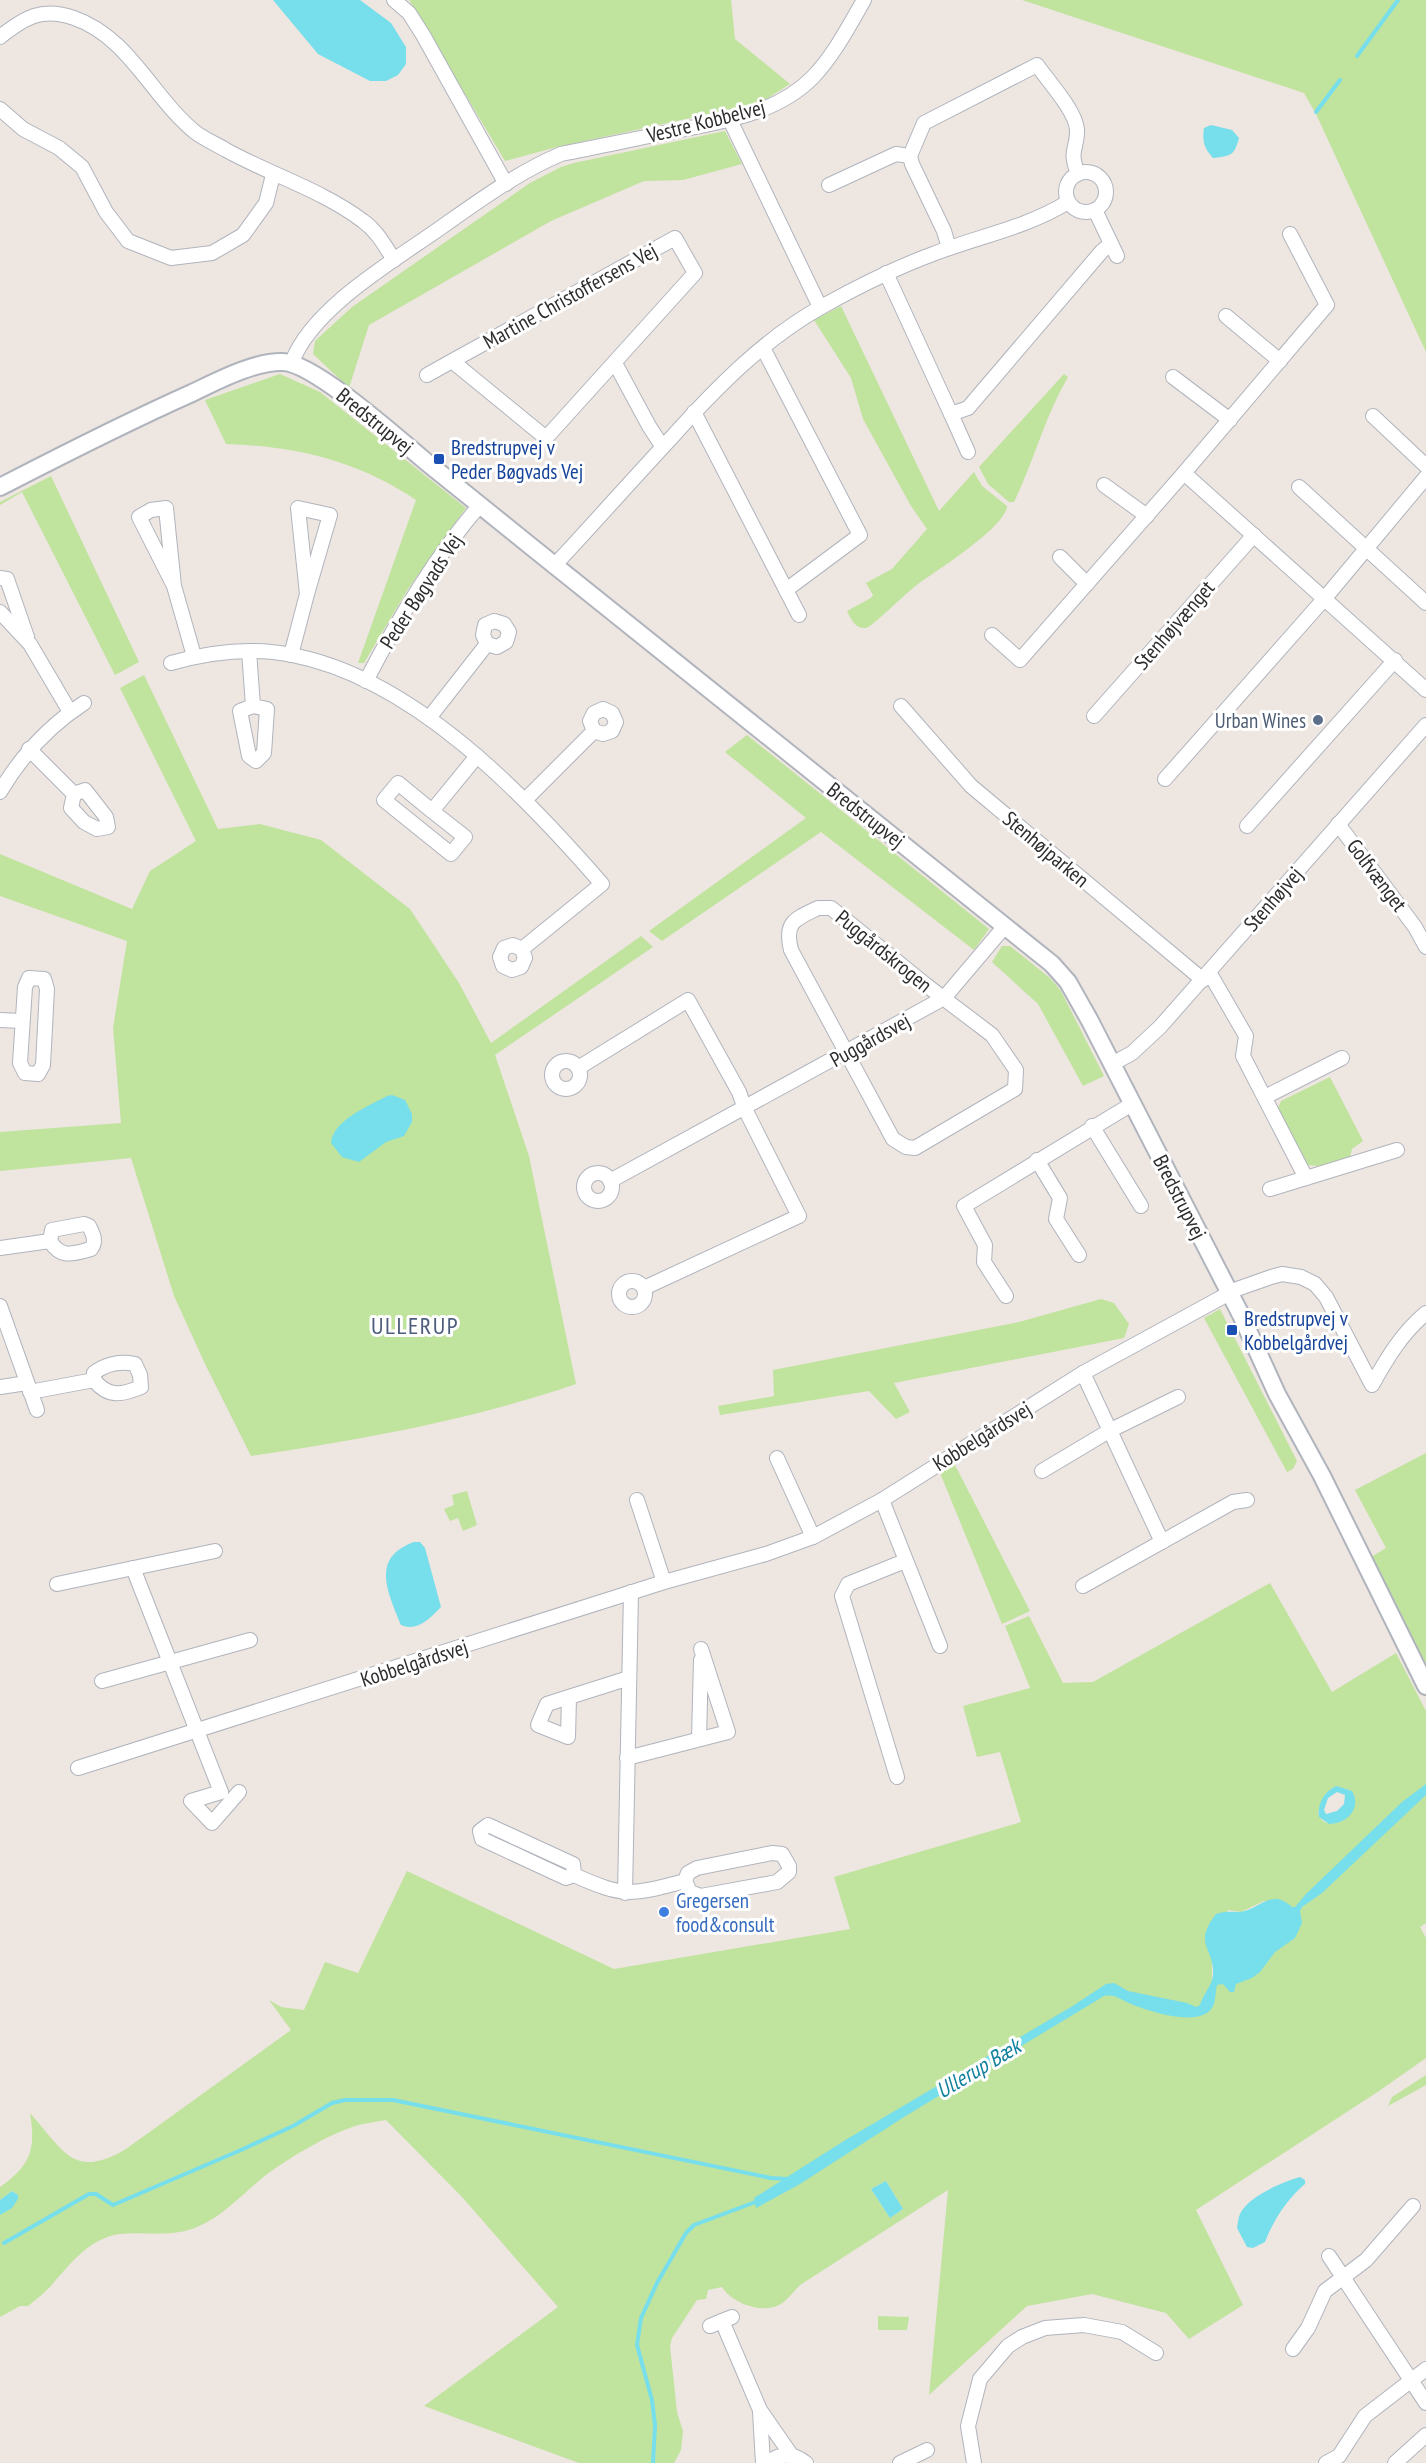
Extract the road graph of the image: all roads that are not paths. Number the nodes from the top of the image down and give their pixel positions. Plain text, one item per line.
1 (394, 0) edge
2 (864, 0) edge
3 (0, 37) edge
4 (0, 109) edge
5 (730, 120) junction
6 (910, 156) junction
7 (1078, 174) junction
8 (273, 175) junction
9 (506, 184) junction
10 (829, 185) dead end
11 (1068, 202) junction
12 (1095, 210) junction
13 (1290, 234) dead end
14 (949, 248) junction
15 (394, 260) junction
16 (886, 273) junction
17 (820, 307) junction
18 (1226, 316) dead end
19 (763, 348) junction
20 (452, 361) junction
21 (1280, 361) junction
22 (292, 362) junction
23 (615, 363) junction
24 (428, 375) dead end
25 (1173, 377) dead end
26 (694, 412) junction
27 (951, 414) junction
28 (1373, 416) dead end
29 (1230, 420) junction
30 (663, 446) junction
31 (968, 452) dead end
32 (1426, 466) edge
33 (1184, 473) junction
34 (1426, 477) edge
35 (1104, 485) dead end
36 (0, 487) edge
37 (1299, 487) dead end
38 (480, 505) junction
39 (1147, 516) junction
40 (1254, 535) junction
41 (1367, 548) junction
42 (1060, 557) dead end
43 (554, 566) junction
44 (0, 578) edge
45 (1087, 584) junction
46 (174, 586) junction
47 (786, 590) junction
48 (308, 594) junction
49 (1325, 598) junction
50 (1426, 603) edge
51 (0, 612) edge
52 (799, 615) dead end
53 (992, 635) dead end
54 (30, 644) junction
55 (487, 644) dead end
56 (249, 651) junction
57 (291, 655) junction
58 (194, 656) junction
59 (1395, 660) junction
60 (171, 663) dead end
61 (366, 681) junction
62 (1426, 690) edge
63 (84, 703) dead end
64 (253, 706) dead end
65 (901, 706) dead end
66 (70, 711) junction
67 (1094, 716) dead end
68 (429, 718) junction
69 (1426, 725) edge
70 (594, 730) dead end
71 (29, 749) junction
72 (477, 756) junction
73 (1165, 779) dead end
74 (2, 785) edge
75 (74, 794) dead end
76 (525, 800) junction
77 (432, 811) junction
78 (1338, 824) junction
79 (1247, 826) dead end
80 (1421, 923) edge
81 (1005, 926) junction
82 (1426, 947) edge
83 (522, 949) dead end
84 (1206, 976) junction
85 (944, 999) junction
86 (0, 1020) edge
87 (22, 1021) junction
88 (847, 1053) junction
89 (1342, 1058) dead end
90 (1112, 1064) junction
91 (578, 1068) dead end
92 (1265, 1097) junction
93 (1132, 1104) junction
94 (745, 1109) junction
95 (1092, 1126) junction
96 (1397, 1150) dead end
97 (1037, 1160) junction
98 (1306, 1178) junction
99 (610, 1181) dead end
100 (1270, 1189) dead end
101 (1141, 1206) dead end
102 (50, 1241) dead end
103 (0, 1248) edge
104 (1079, 1255) dead end
105 (644, 1288) dead end
106 (1230, 1293) junction
107 (1006, 1296) dead end
108 (0, 1306) edge
109 (1426, 1313) edge
110 (1083, 1373) junction
111 (94, 1380) dead end
112 (29, 1387) junction
113 (0, 1388) edge
114 (1178, 1397) dead end
115 (37, 1410) dead end
116 (1109, 1431) junction
117 (777, 1458) dead end
118 (1042, 1471) dead end
119 (637, 1500) dead end
120 (882, 1500) junction
121 (1247, 1500) dead end
122 (813, 1537) junction
123 (1162, 1542) junction
124 (215, 1551) dead end
125 (905, 1561) junction
126 (133, 1568) junction
127 (664, 1582) junction
128 (57, 1584) dead end
129 (1083, 1586) dead end
130 (631, 1592) junction
131 (250, 1640) dead end
132 (940, 1646) dead end
133 (170, 1663) junction
134 (629, 1678) junction
135 (102, 1681) dead end
136 (1426, 1686) edge
137 (568, 1697) dead end
138 (197, 1731) junction
139 (699, 1739) junction
140 (627, 1758) junction
141 (78, 1768) dead end
142 (897, 1778) dead end
143 (221, 1792) dead end
144 (574, 1875) junction
145 (685, 1881) junction
146 (625, 1893) junction
147 (1413, 2206) dead end
148 (1329, 2256) dead end
149 (1343, 2277) junction
150 (721, 2322) dead end
151 (1293, 2349) dead end
152 (1156, 2353) dead end
153 (1426, 2369) edge
154 (1410, 2379) junction
155 (1426, 2403) edge
156 (760, 2410) junction
157 (1426, 2434) edge
158 (927, 2450) dead end
159 (792, 2456) junction
160 (765, 2463) edge
161 (806, 2463) edge
162 (900, 2463) edge
163 (974, 2463) edge
164 (1326, 2463) edge
165 (1395, 2463) edge

1 - 9 street
2 - 5 street, Vestre Kobbelvej
3 - 8 street
4 - 8 street
5 - 9 street, Vestre Kobbelvej
5 - 17 street
6 - 7 street
6 - 10 street
6 - 14 street
7 - 11 street
7 - 12 street
8 - 15 street
9 - 15 street, Vestre Kobbelvej
11 - 12 street
11 - 14 street
12 - 27 street
13 - 21 street
14 - 16 street
15 - 22 street, Vestre Kobbelvej
16 - 17 street
16 - 27 street
17 - 19 street
18 - 21 street
19 - 26 street
19 - 47 street
20 - 23 street, Martine Christoffersens Vej
20 - 23 street, Martine Christoffersens Vej
20 - 24 street, Martine Christoffersens Vej
21 - 29 street
22 - 36 street
22 - 38 street, Bredstrupvej
23 - 30 street
25 - 29 street
26 - 30 street
26 - 47 street
27 - 31 street
28 - 32 street
29 - 33 street
30 - 43 street
33 - 39 street
33 - 40 street
34 - 41 street
35 - 39 street
37 - 41 street
38 - 43 street, Bredstrupvej
38 - 61 street, Peder Bøgvads Vej
39 - 45 street
40 - 49 street
40 - 67 street, Stenhøjvænget
41 - 49 street
41 - 50 street
42 - 45 street
43 - 81 street, Bredstrupvej
44 - 54 street
45 - 53 street
46 - 46 street
46 - 58 street
47 - 52 street
48 - 48 street
48 - 57 street
49 - 59 street
49 - 73 street
51 - 54 street
54 - 66 street
55 - 68 street
56 - 57 street
56 - 58 street
56 - 64 street
57 - 61 street
58 - 60 street
59 - 62 street
59 - 79 street
61 - 68 street
63 - 66 street
65 - 84 street, Stenhøjparken
66 - 71 street
68 - 72 street
69 - 78 street, Stenhøjvej
70 - 76 street
71 - 74 street
71 - 75 street
72 - 76 street
72 - 77 street
76 - 83 street
77 - 77 street
78 - 80 street, Golfvænget
78 - 84 street, Stenhøjvej
80 - 82 street, Golfvænget
81 - 85 street, Puggårdsvej
81 - 90 street, Bredstrupvej
84 - 90 street, Stenhøjvej
84 - 92 street
85 - 88 street, Puggårdsvej
85 - 88 street, Puggårdskrogen
85 - 88 street
86 - 87 street
87 - 87 street
88 - 94 street, Puggårdsvej
89 - 92 street
90 - 93 street, Bredstrupvej
91 - 94 street
92 - 98 street
93 - 95 street
93 - 106 street, Bredstrupvej
94 - 99 street, Puggårdsvej
94 - 105 street
95 - 97 street
95 - 101 street
96 - 98 street
97 - 104 street
97 - 107 street
98 - 100 street
102 - 103 street
106 - 109 street, Kobbelgårdsvej
106 - 110 street, Kobbelgårdsvej
106 - 136 street, Bredstrupvej
108 - 112 street
110 - 116 street
110 - 120 street, Kobbelgårdsvej
111 - 112 street
112 - 113 street
112 - 115 street
114 - 116 street
116 - 118 street
116 - 123 street
117 - 122 street
119 - 127 street
120 - 122 street, Kobbelgårdsvej
120 - 125 street
121 - 123 street
122 - 127 street, Kobbelgårdsvej
123 - 129 street
124 - 126 street
125 - 132 street
125 - 142 street
126 - 128 street
126 - 133 street
127 - 130 street, Kobbelgårdsvej
130 - 134 street
130 - 138 street, Kobbelgårdsvej
131 - 133 street
133 - 135 street
133 - 138 street
134 - 137 street
134 - 140 street
138 - 141 street, Kobbelgårdsvej
138 - 143 street
139 - 139 street
139 - 140 street
140 - 146 street
144 - 144 street
144 - 146 street
145 - 145 street
145 - 146 street
147 - 149 street
148 - 149 street
149 - 151 street
149 - 154 street
150 - 156 street
152 - 163 street
153 - 154 street
154 - 155 street
154 - 164 street
156 - 159 street
156 - 160 street
157 - 165 street
158 - 162 street
159 - 160 street
159 - 161 street

